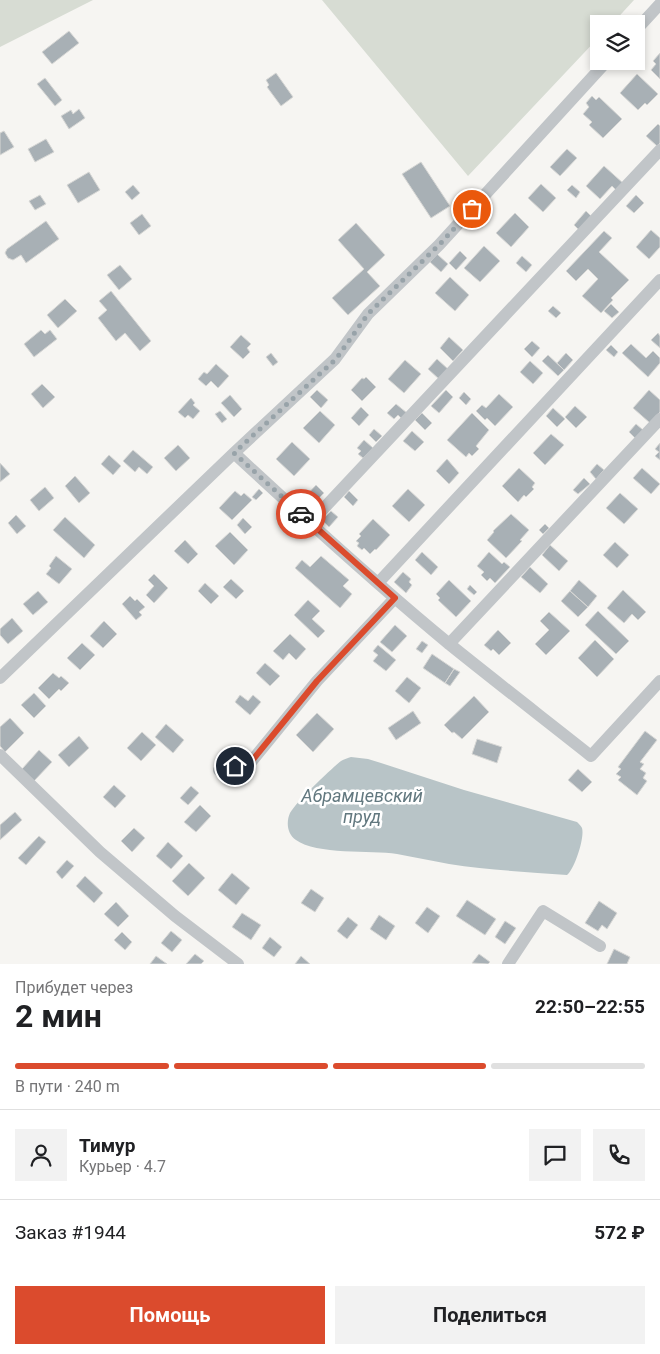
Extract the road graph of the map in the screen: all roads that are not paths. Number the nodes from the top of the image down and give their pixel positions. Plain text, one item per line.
1 (660, 4) edge
2 (645, 20) edge
3 (599, 70) edge
4 (660, 150) edge
5 (660, 280) edge
6 (660, 419) edge
7 (234, 453) junction
8 (310, 523) junction
9 (378, 583) junction
10 (395, 598) junction
11 (449, 644) junction
12 (0, 678) edge
13 (660, 682) edge
14 (0, 755) edge
15 (220, 770) dead end
16 (600, 946) dead end
17 (238, 964) edge
18 (508, 964) edge

1 - 2 street
3 - 7 street
4 - 8 street
5 - 9 street
6 - 11 street
7 - 8 street
7 - 12 street
8 - 9 street
9 - 10 street
10 - 11 street
10 - 15 street
11 - 13 street
14 - 17 street
16 - 18 street

